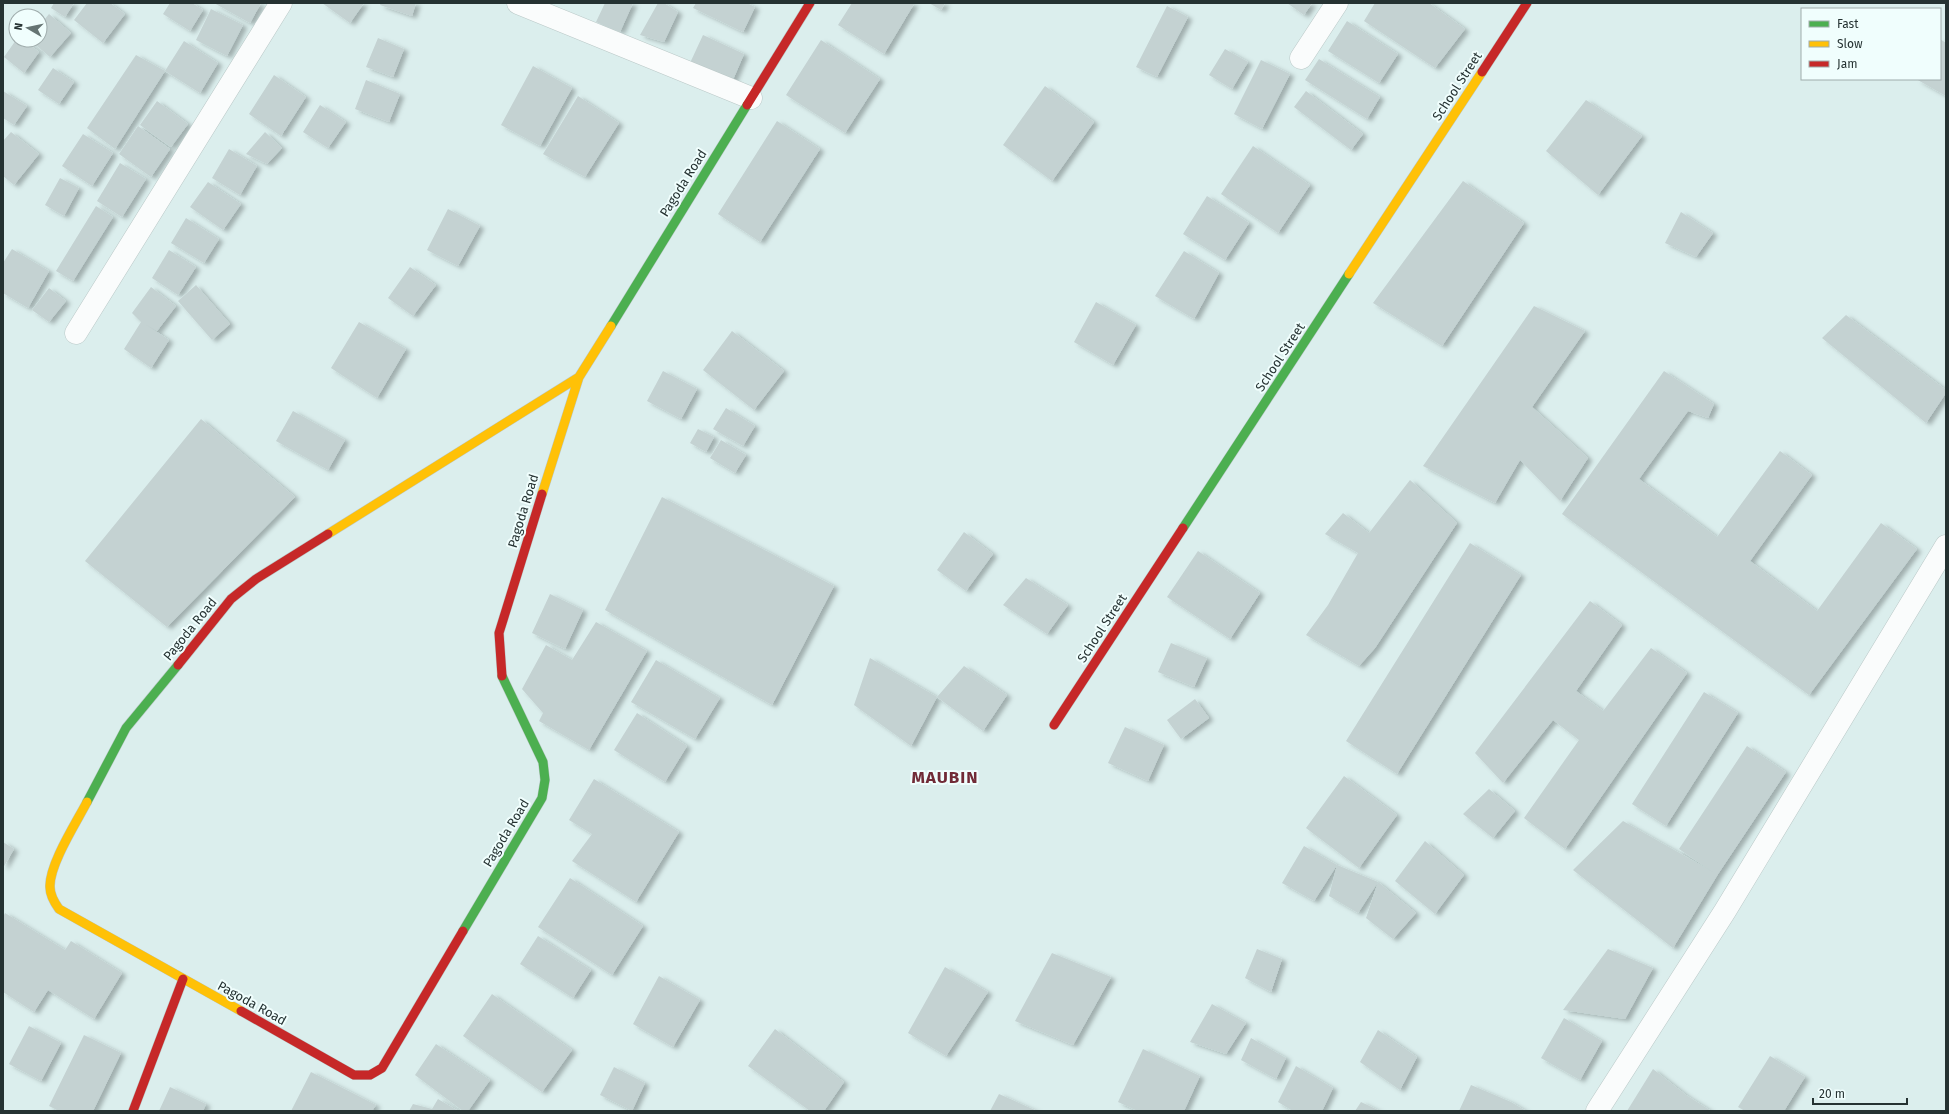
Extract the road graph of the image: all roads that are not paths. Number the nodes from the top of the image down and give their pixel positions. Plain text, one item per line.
1 (281, 3) edge
2 (518, 3) edge
3 (810, 3) edge
4 (1337, 3) edge
5 (1527, 3) edge
6 (1301, 58) dead end
7 (751, 98) junction
8 (76, 333) dead end
9 (579, 377) junction
10 (1946, 546) edge
11 (1054, 725) dead end
12 (182, 979) junction
13 (133, 1111) edge
14 (1597, 1111) edge

1 - 8 street
2 - 7 street
3 - 7 main road, Pagoda Road
4 - 6 street
5 - 11 main road, School Street
7 - 9 main road, Pagoda Road
9 - 12 main road, Pagoda Road
9 - 12 main road, Pagoda Road
10 - 14 street
12 - 13 main road

